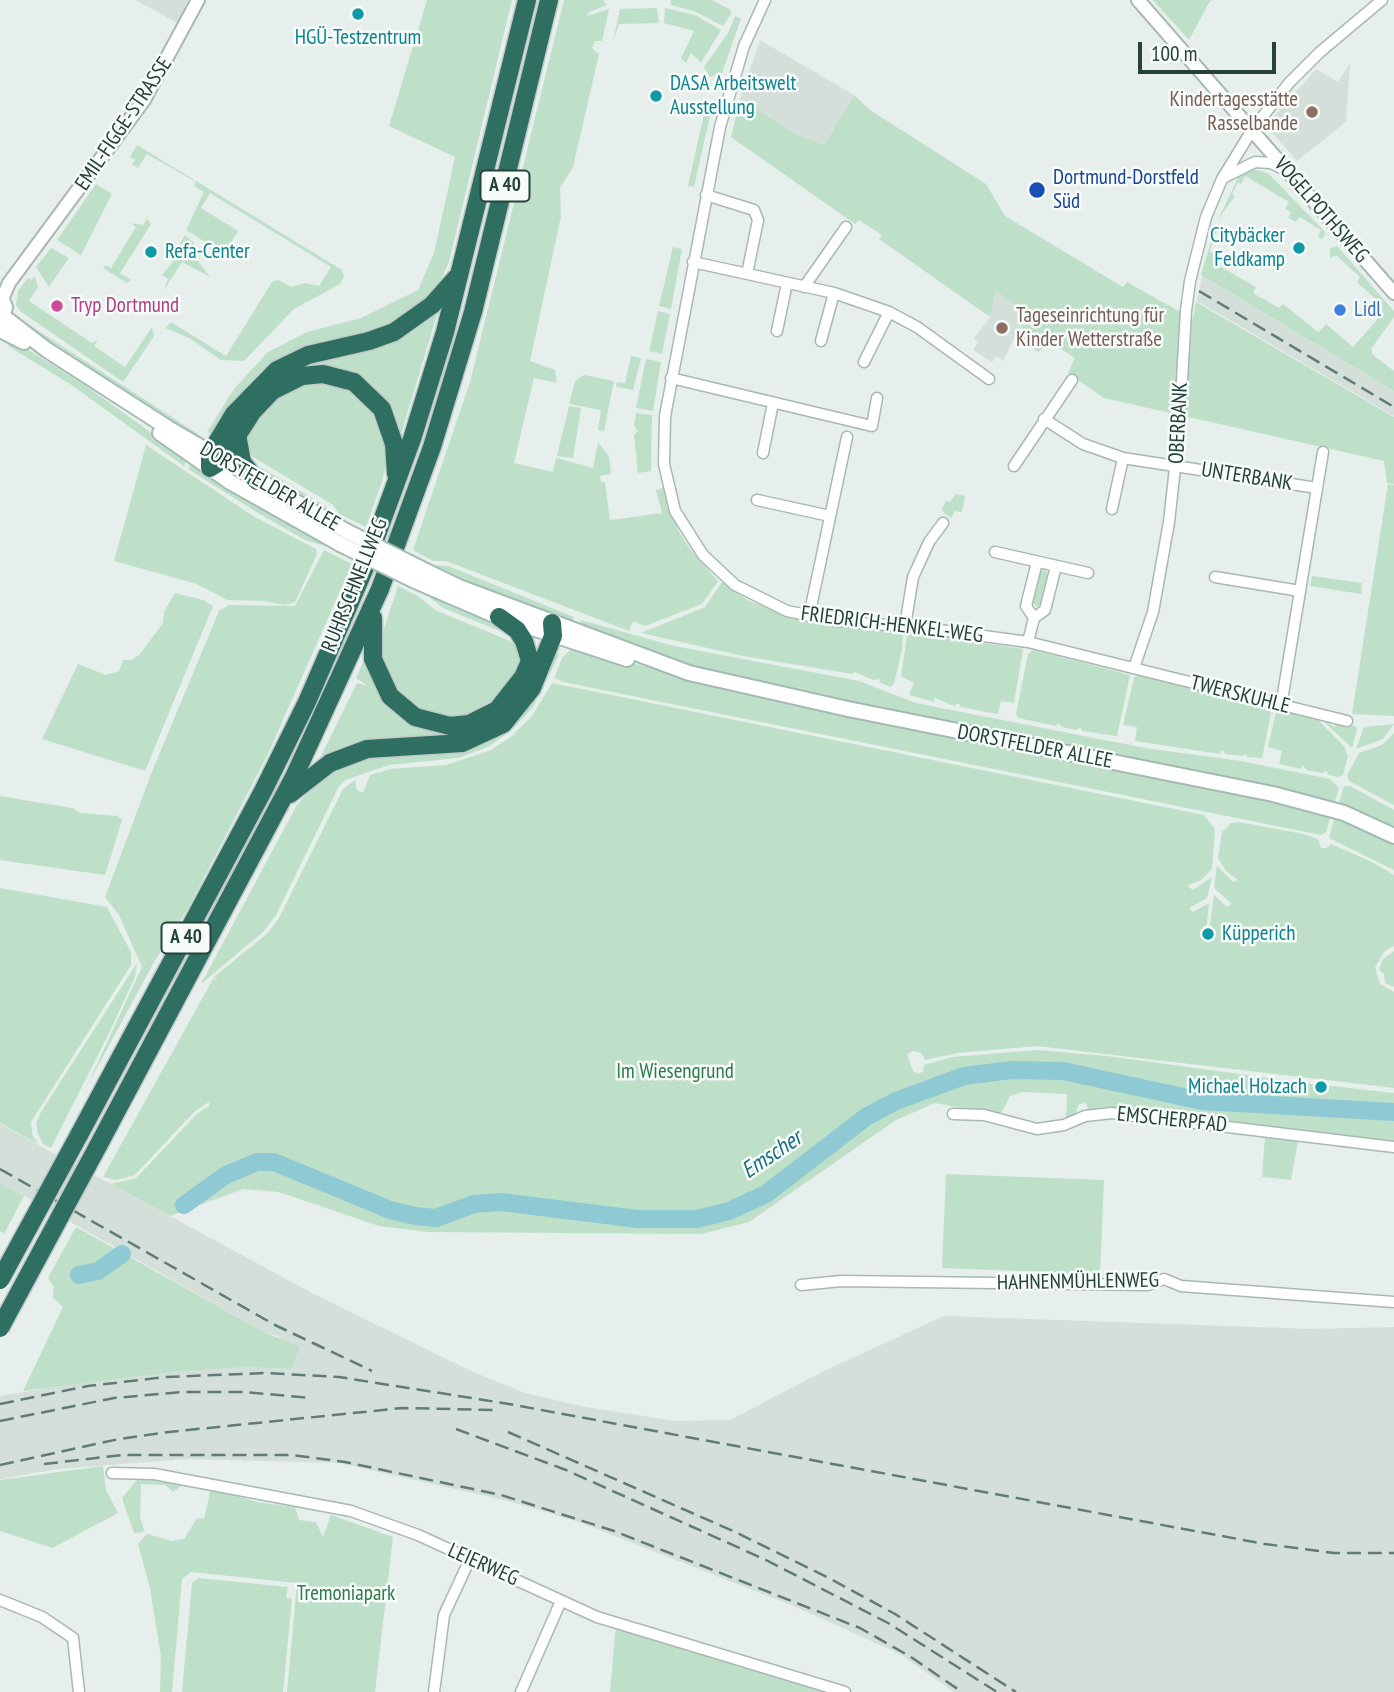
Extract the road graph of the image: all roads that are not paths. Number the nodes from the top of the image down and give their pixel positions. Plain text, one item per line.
1 (198, 0) edge
2 (527, 0) edge
3 (549, 0) edge
4 (765, 0) edge
5 (1138, 0) edge
6 (1382, 0) edge
7 (1252, 130) junction
8 (1289, 173) junction
9 (1222, 179) junction
10 (706, 195) junction
11 (846, 227) dead end
12 (39, 241) junction
13 (467, 251) junction
14 (693, 262) junction
15 (747, 274) junction
16 (0, 279) edge
17 (787, 283) junction
18 (804, 287) junction
19 (834, 293) junction
20 (1394, 293) edge
21 (1, 297) edge
22 (889, 312) junction
23 (1, 324) edge
24 (777, 331) dead end
25 (821, 341) dead end
26 (864, 362) dead end
27 (671, 378) junction
28 (989, 379) dead end
29 (1072, 380) dead end
30 (877, 398) dead end
31 (773, 403) junction
32 (1044, 419) junction
33 (237, 434) junction
34 (847, 438) dead end
35 (1323, 452) dead end
36 (762, 453) dead end
37 (1123, 458) junction
38 (214, 461) junction
39 (1177, 466) junction
40 (1014, 467) dead end
41 (257, 481) junction
42 (1317, 488) junction
43 (392, 496) junction
44 (757, 500) dead end
45 (1112, 509) dead end
46 (830, 516) junction
47 (943, 523) dead end
48 (343, 538) junction
49 (995, 552) dead end
50 (1037, 562) junction
51 (1056, 566) junction
52 (1088, 573) dead end
53 (416, 574) junction
54 (1215, 577) dead end
55 (380, 589) junction
56 (1300, 591) junction
57 (809, 616) junction
58 (499, 617) junction
59 (1034, 618) junction
60 (905, 626) junction
61 (549, 630) junction
62 (1028, 642) junction
63 (530, 661) junction
64 (1134, 668) junction
65 (1282, 706) junction
66 (1347, 721) dead end
67 (274, 817) junction
68 (1394, 836) edge
69 (953, 1114) dead end
70 (1394, 1147) edge
71 (0, 1280) edge
72 (802, 1284) dead end
73 (1394, 1302) edge
74 (0, 1328) edge
75 (112, 1473) dead end
76 (470, 1559) junction
77 (0, 1600) edge
78 (561, 1601) junction
79 (79, 1692) edge
80 (434, 1692) edge
81 (521, 1692) edge
82 (845, 1692) edge

1 - 12 street, EMIL-FIGGE-STRASSE
2 - 13 highway, RUHRSCHNELLWEG / A 40
3 - 55 highway, RUHRSCHNELLWEG / A 40
4 - 10 street, FRIEDRICH-HENKEL-WEG
5 - 7 street, VOGELPOTHSWEG
6 - 7 street, OBERBANK
7 - 8 street, VOGELPOTHSWEG
7 - 9 street, OBERBANK
8 - 9 street
8 - 20 street, VOGELPOTHSWEG
9 - 39 street, OBERBANK
10 - 14 street, FRIEDRICH-HENKEL-WEG
10 - 15 street
11 - 18 street
12 - 16 street, EMIL-FIGGE-STRASSE
12 - 21 street, EMIL-FIGGE-STRASSE
13 - 38 highway
13 - 43 highway, RUHRSCHNELLWEG / A 40
14 - 15 street
14 - 27 street, FRIEDRICH-HENKEL-WEG
15 - 17 street
17 - 18 street
17 - 24 street
18 - 19 street
19 - 22 street
19 - 25 street
21 - 23 main road, EMIL-FIGGE-STRASSE
22 - 26 street
22 - 28 street
23 - 38 main road, DORSTFELDER ALLEE
27 - 31 street
27 - 57 street, FRIEDRICH-HENKEL-WEG
29 - 32 street
30 - 31 street
31 - 36 street
32 - 37 street, UNTERBANK
32 - 40 street
33 - 38 highway
33 - 41 highway
33 - 43 highway
34 - 46 street
35 - 42 street, UNTERBANK
37 - 39 street, UNTERBANK
37 - 45 street
38 - 41 main road, DORSTFELDER ALLEE
38 - 48 main road, DORSTFELDER ALLEE
39 - 42 street, UNTERBANK
39 - 64 street, OBERBANK
41 - 48 main road, DORSTFELDER ALLEE
42 - 56 street, UNTERBANK
43 - 71 highway, RUHRSCHNELLWEG / A 40, bridge
44 - 46 street
46 - 57 street
47 - 60 street
48 - 53 main road, DORSTFELDER ALLEE, bridge
49 - 50 street
50 - 51 street
50 - 59 street
51 - 52 street
51 - 59 street
53 - 58 main road, DORSTFELDER ALLEE
53 - 61 main road, DORSTFELDER ALLEE
54 - 56 street
55 - 63 highway
55 - 67 highway, RUHRSCHNELLWEG / A 40
56 - 65 street, UNTERBANK
57 - 60 street, FRIEDRICH-HENKEL-WEG
58 - 61 main road, DORSTFELDER ALLEE
58 - 63 highway
59 - 62 street
60 - 62 street, FRIEDRICH-HENKEL-WEG
61 - 63 highway
61 - 67 highway
61 - 68 main road, DORSTFELDER ALLEE
62 - 64 street, FRIEDRICH-HENKEL-WEG
64 - 65 street, TWERSKUHLE
65 - 66 street, TWERSKUHLE
67 - 74 highway, RUHRSCHNELLWEG / A 40, bridge
69 - 70 street, EMSCHERPFAD
72 - 73 street, HAHNENMÜHLENWEG
75 - 76 street, LEIERWEG
76 - 78 street, LEIERWEG
76 - 80 street
77 - 79 street
78 - 81 street
78 - 82 street, LEIERWEG

